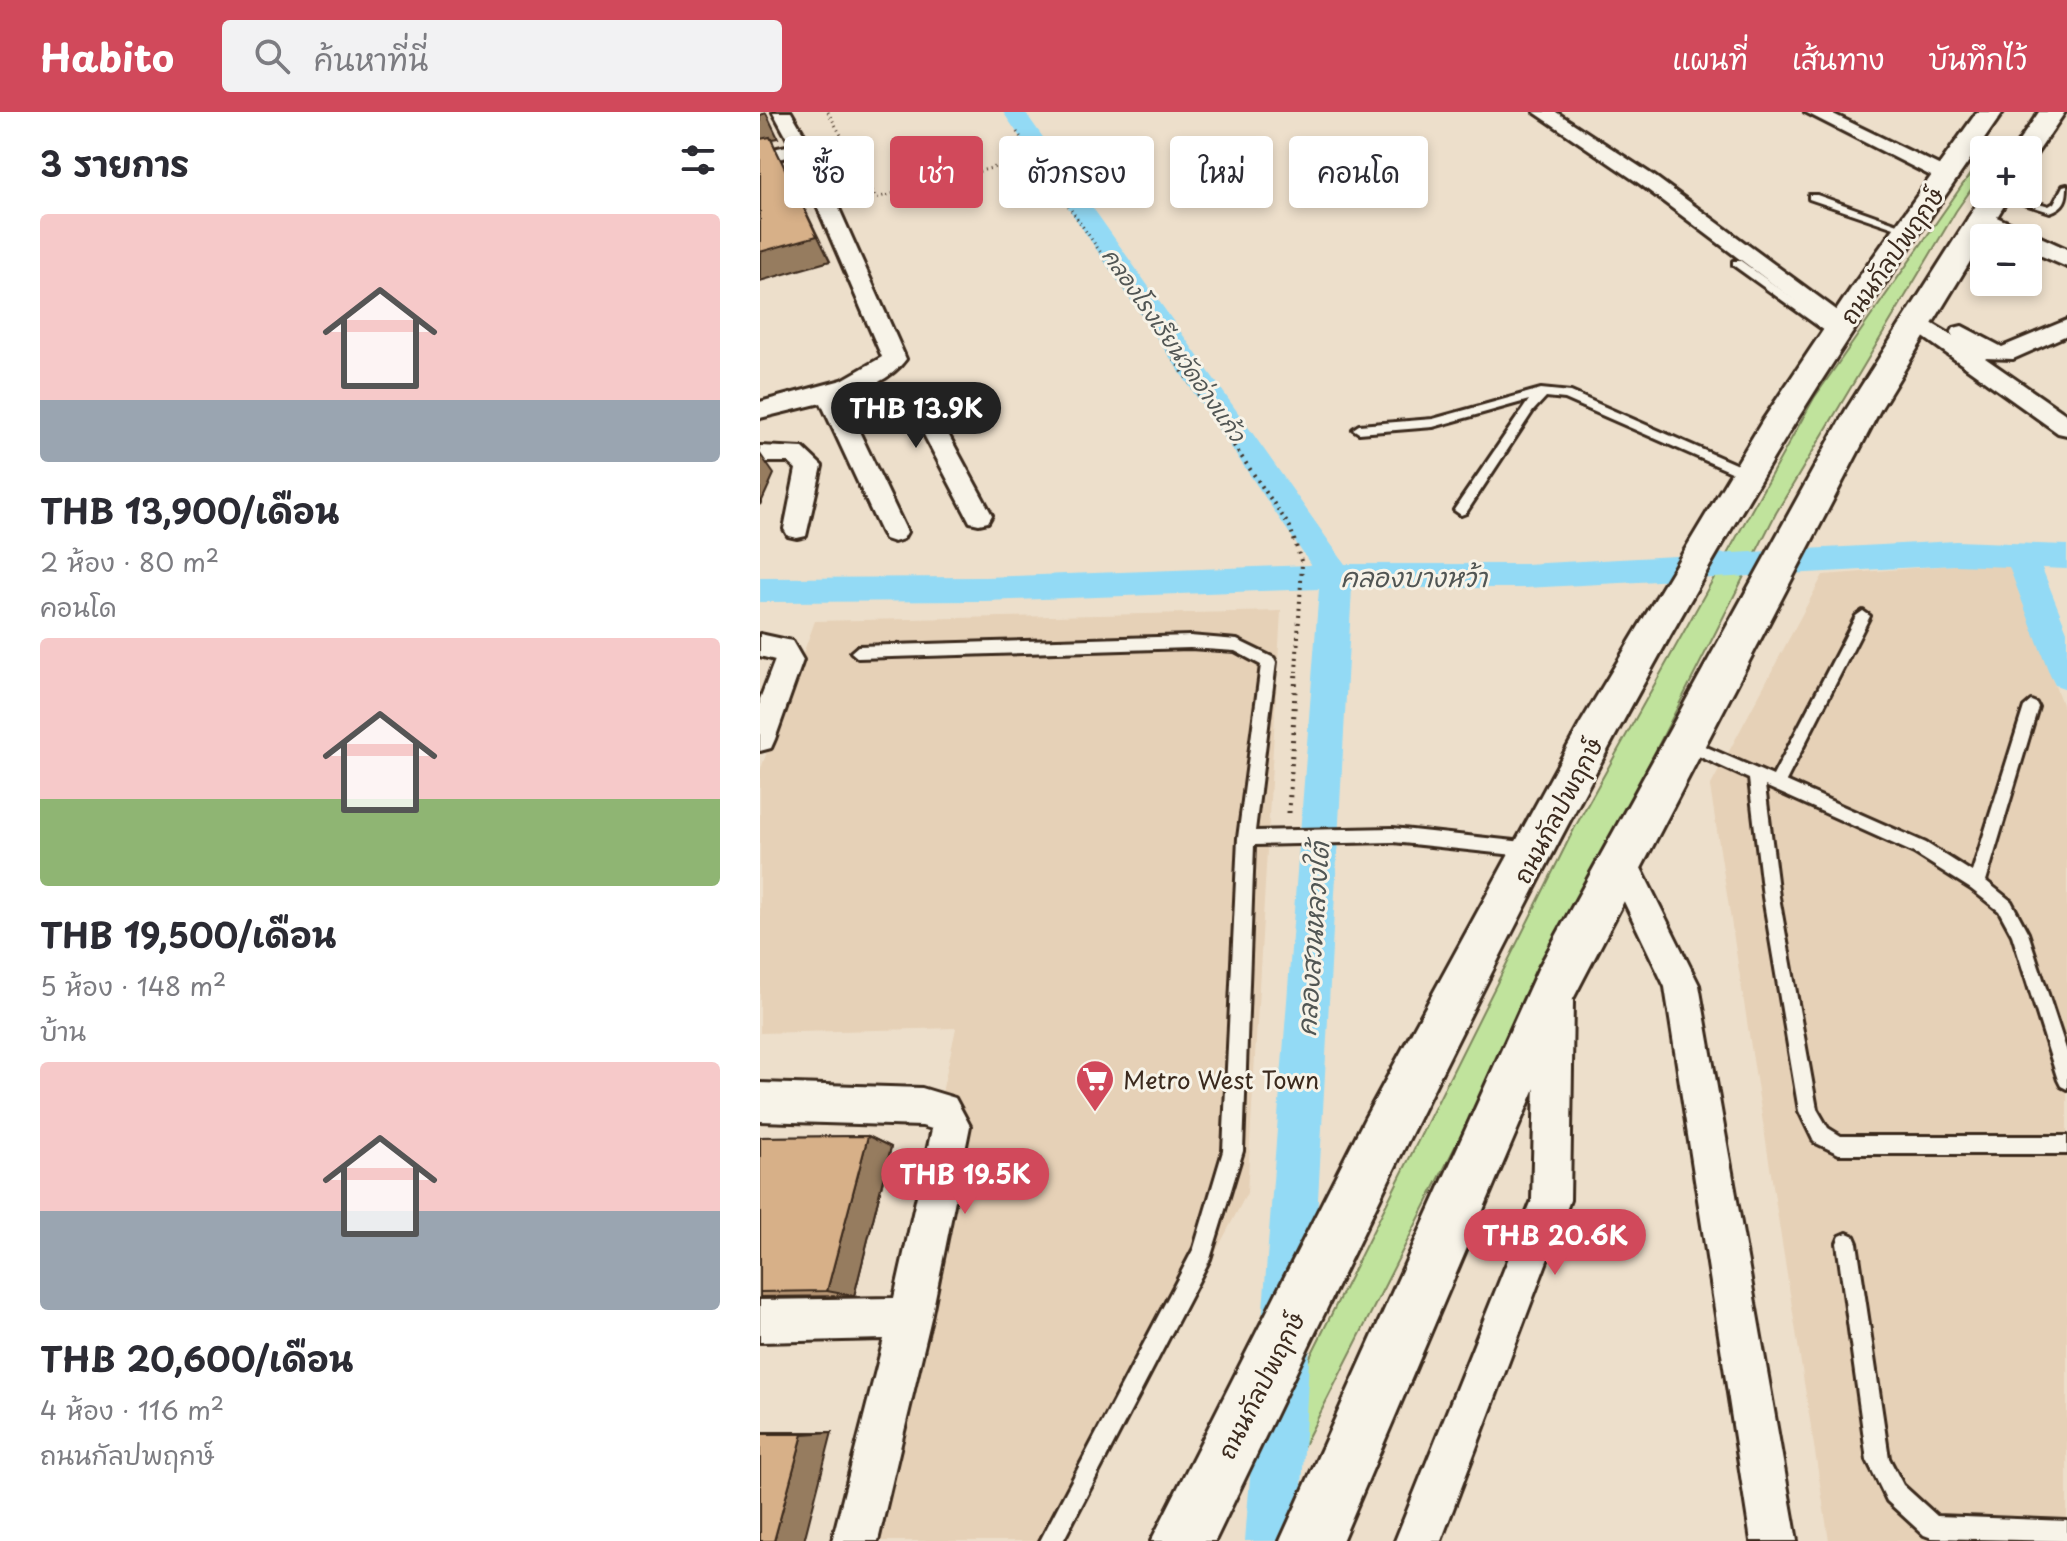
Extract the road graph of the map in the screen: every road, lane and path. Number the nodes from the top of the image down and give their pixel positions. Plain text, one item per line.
1 (782, 112) edge
2 (828, 112) edge
3 (1543, 112) edge
4 (1814, 112) edge
5 (2052, 112) edge
6 (1986, 113) edge
7 (1017, 132) dead end
8 (795, 136) edge
9 (1020, 136) edge
10 (2036, 136) edge
11 (784, 152) edge
12 (760, 158) edge
13 (999, 166) edge
14 (1946, 176) junction
15 (2067, 188) edge
16 (1813, 197) dead end
17 (828, 208) edge
18 (1069, 208) edge
19 (1988, 208) edge
20 (1998, 208) edge
21 (2042, 208) edge
22 (2012, 224) edge
23 (1907, 229) junction
24 (2042, 247) edge
25 (2067, 259) edge
26 (1737, 263) dead end
27 (1920, 314) junction
28 (2067, 327) edge
29 (1839, 330) junction
30 (829, 393) junction
31 (1543, 393) junction
32 (760, 410) edge
33 (840, 420) junction
34 (2067, 427) edge
35 (1359, 429) dead end
36 (760, 454) edge
37 (1747, 474) junction
38 (1461, 510) dead end
39 (979, 515) dead end
40 (797, 529) dead end
41 (894, 532) dead end
42 (1863, 616) dead end
43 (760, 645) edge
44 (858, 652) dead end
45 (2031, 707) dead end
46 (760, 739) edge
47 (1686, 744) junction
48 (1756, 775) junction
49 (1777, 784) junction
50 (1246, 838) junction
51 (1281, 838) junction
52 (1535, 850) junction
53 (1622, 864) junction
54 (1977, 884) junction
55 (1555, 985) junction
56 (2067, 1080) edge
57 (760, 1102) edge
58 (2067, 1145) edge
59 (1847, 1243) dead end
60 (910, 1318) junction
61 (760, 1321) edge
62 (2067, 1532) edge
63 (855, 1541) edge
64 (1051, 1541) edge
65 (1182, 1541) edge
66 (1311, 1541) edge
67 (1418, 1541) edge
68 (1774, 1541) edge

1 - 8 street
2 - 13 path
3 - 29 street
4 - 14 street
5 - 10 main road
6 - 14 main road, ถนนกัลปพฤกษ์
7 - 9 path
11 - 12 street
14 - 23 main road, ถนนกัลปพฤกษ์
15 - 21 lane
16 - 23 lane
17 - 30 street
18 - 51 path
19 - 27 main road
20 - 22 street
23 - 29 main road, ถนนกัลปพฤกษ์
24 - 25 street
26 - 29 lane
27 - 28 street
27 - 34 street
27 - 47 main road
29 - 37 main road, ถนนกัลปพฤกษ์
30 - 32 street
30 - 33 street
31 - 35 lane
31 - 37 lane
31 - 38 lane
33 - 39 street
33 - 41 street
36 - 40 street
37 - 52 main road, ถนนกัลปพฤกษ์
42 - 49 lane
43 - 46 street
44 - 50 lane
45 - 54 lane
47 - 48 lane
47 - 53 main road
48 - 49 lane
48 - 58 lane
49 - 54 lane
50 - 51 lane
50 - 64 lane
51 - 52 lane
52 - 65 main road, ถนนกัลปพฤกษ์
53 - 55 main road
53 - 68 street
54 - 56 lane
55 - 66 main road
55 - 67 street
57 - 60 street
59 - 62 lane
60 - 61 street
60 - 63 street

